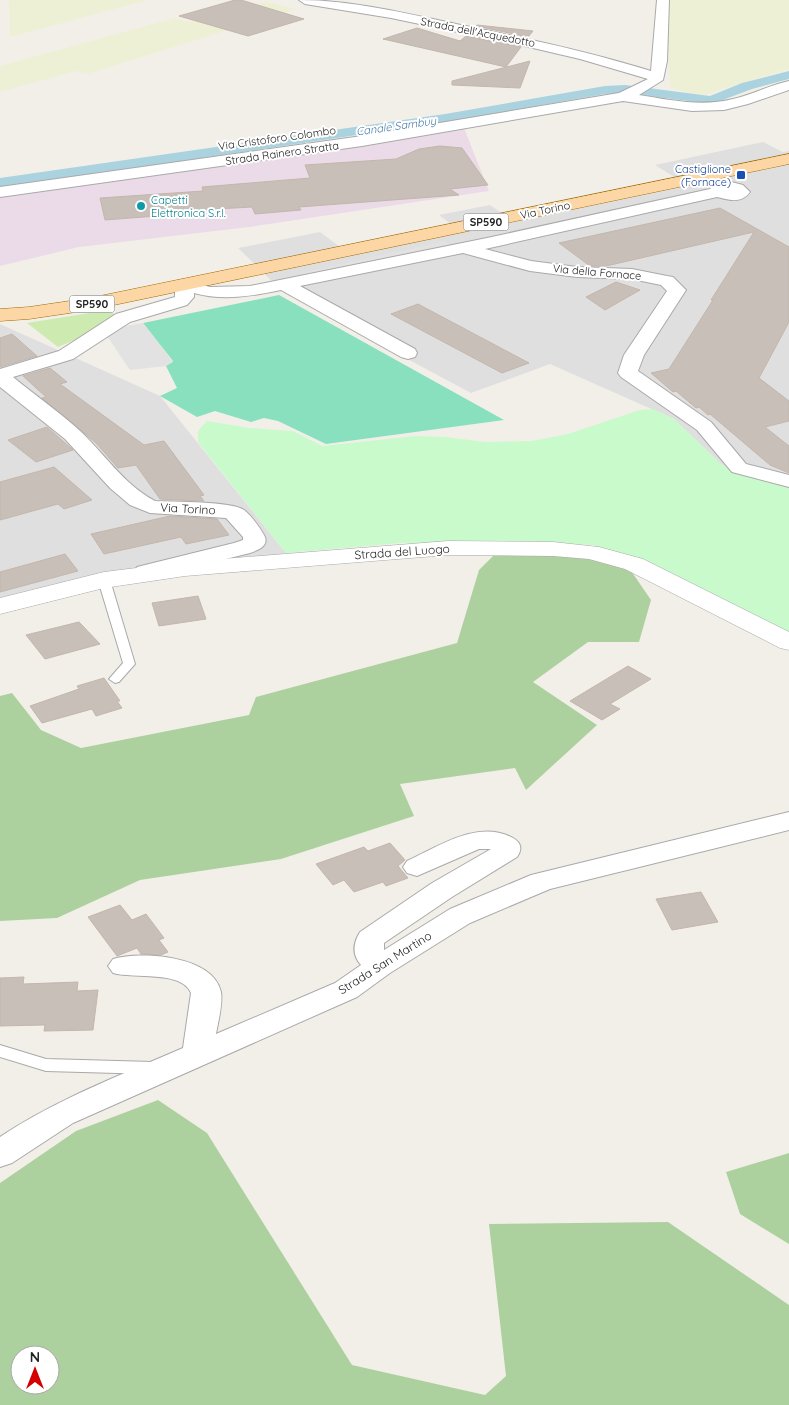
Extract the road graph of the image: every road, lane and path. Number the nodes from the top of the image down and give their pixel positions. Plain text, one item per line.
1 (305, 0) edge
2 (663, 0) edge
3 (654, 76) junction
4 (624, 81) dead end
5 (789, 85) edge
6 (599, 86) dead end
7 (623, 97) junction
8 (377, 123) dead end
9 (789, 159) edge
10 (50, 171) dead end
11 (0, 177) edge
12 (0, 192) edge
13 (717, 192) dead end
14 (460, 247) junction
15 (284, 284) junction
16 (184, 286) junction
17 (0, 314) edge
18 (408, 353) dead end
19 (0, 376) edge
20 (789, 481) edge
21 (135, 575) junction
22 (104, 580) junction
23 (0, 606) edge
24 (789, 642) edge
25 (115, 679) dead end
26 (789, 821) edge
27 (417, 867) dead end
28 (123, 966) dead end
29 (380, 966) junction
30 (0, 1051) edge
31 (198, 1055) junction
32 (166, 1069) junction
33 (0, 1154) edge

1 - 3 street, Strada dell'Acquedotto
2 - 3 street
3 - 4 street
3 - 7 street, Strada Rainero Stratta
5 - 7 street, Strada Rainero Stratta
6 - 8 street
7 - 12 street, Strada Rainero Stratta
9 - 16 main road, Via Torino / SP590
10 - 11 street
13 - 14 street, Via della Fornace
14 - 15 street, Via della Fornace
14 - 20 street, Via della Fornace
15 - 16 street, Via della Fornace
15 - 18 street
16 - 17 main road, Via Torino / SP590
16 - 19 street, Via Torino
19 - 21 street, Via Torino
21 - 22 street, Strada del Luogo
21 - 24 street, Strada del Luogo
22 - 23 street, Strada del Luogo
22 - 25 lane
26 - 29 street, Strada San Martino
27 - 29 street
28 - 31 street
29 - 31 street, Strada San Martino
30 - 32 lane
31 - 32 street, Strada San Martino
32 - 33 street, Strada San Martino

